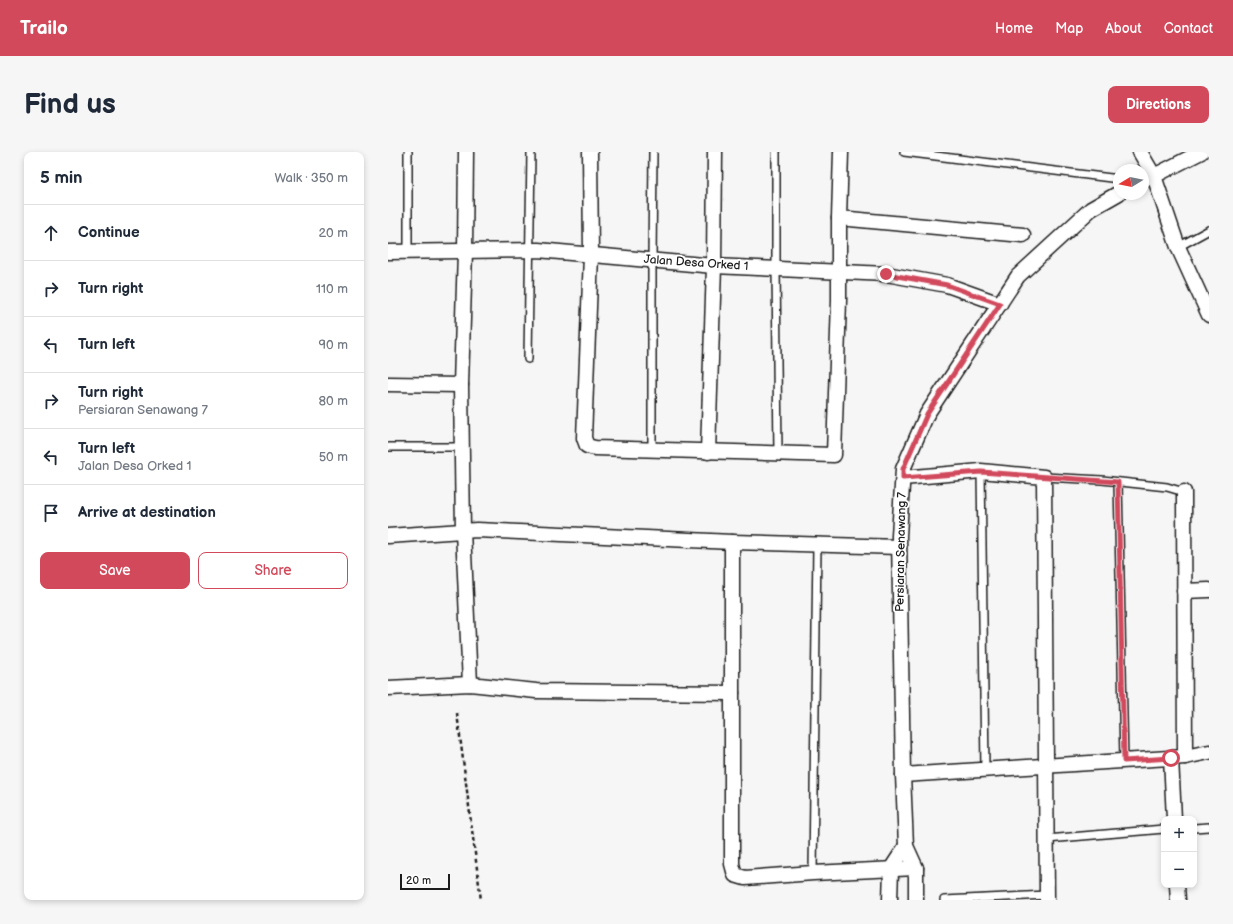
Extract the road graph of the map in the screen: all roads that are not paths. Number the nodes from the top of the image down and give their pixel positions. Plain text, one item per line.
1 (408, 152) edge
2 (466, 152) edge
3 (532, 152) edge
4 (590, 152) edge
5 (653, 152) edge
6 (715, 152) edge
7 (776, 152) edge
8 (842, 152) edge
9 (904, 152) edge
10 (1140, 152) edge
11 (1201, 152) edge
12 (1187, 156) edge
13 (1144, 164) edge
14 (1149, 177) edge
15 (1113, 178) edge
16 (1149, 180) edge
17 (1113, 196) edge
18 (839, 218) junction
19 (1209, 230) edge
20 (1023, 235) dead end
21 (1178, 247) junction
22 (530, 250) junction
23 (465, 251) junction
24 (388, 252) edge
25 (408, 252) junction
26 (591, 256) junction
27 (652, 261) junction
28 (714, 266) junction
29 (776, 268) junction
30 (840, 272) junction
31 (1000, 304) junction
32 (1208, 311) edge
33 (528, 359) dead end
34 (388, 384) edge
35 (461, 385) junction
36 (388, 447) edge
37 (462, 447) junction
38 (652, 450) junction
39 (708, 452) junction
40 (778, 454) junction
41 (981, 472) junction
42 (1044, 477) junction
43 (903, 478) junction
44 (1118, 482) junction
45 (1184, 492) joint
46 (463, 531) junction
47 (388, 536) edge
48 (732, 542) junction
49 (817, 545) junction
50 (899, 547) junction
51 (1209, 590) edge
52 (1184, 591) junction
53 (470, 684) junction
54 (388, 688) edge
55 (732, 693) junction
56 (1209, 752) edge
57 (1185, 757) junction
58 (1171, 758) junction
59 (1124, 761) junction
60 (1046, 765) junction
61 (985, 769) junction
62 (903, 775) junction
63 (1174, 816) edge
64 (1209, 827) edge
65 (1197, 828) edge
66 (1161, 829) edge
67 (1047, 839) junction
68 (906, 846) junction
69 (916, 868) junction
70 (891, 869) junction
71 (813, 873) junction
72 (1177, 888) edge
73 (1047, 898) edge
74 (983, 899) edge
75 (890, 900) edge
76 (916, 900) edge
77 (944, 900) edge
78 (1178, 900) edge

1 - 25 lane
2 - 23 street
3 - 22 lane
4 - 26 street
5 - 27 lane
6 - 28 street
7 - 29 lane
8 - 18 street
9 - 15 lane
10 - 13 street
11 - 12 street
12 - 14 street
16 - 21 street
17 - 31 street, Persiaran Senawang 7
18 - 20 street
18 - 30 street
19 - 21 lane
21 - 32 street
22 - 23 street, Jalan Desa Orked 1
22 - 26 street, Jalan Desa Orked 1
22 - 33 lane
23 - 25 street, Jalan Desa Orked 1
23 - 35 street
24 - 25 street, Jalan Desa Orked 1
26 - 27 street, Jalan Desa Orked 1
26 - 38 street
27 - 28 street, Jalan Desa Orked 1
27 - 38 lane
28 - 29 street, Jalan Desa Orked 1
28 - 39 street
29 - 30 street, Jalan Desa Orked 1
29 - 40 lane
30 - 31 street, Jalan Desa Orked 1
30 - 40 street
31 - 43 street, Persiaran Senawang 7
34 - 35 street
35 - 37 street
36 - 37 lane
37 - 46 street
38 - 39 street
39 - 40 street
41 - 42 street
41 - 43 street
41 - 61 lane
42 - 44 lane
42 - 60 street
43 - 50 street, Persiaran Senawang 7
44 - 45 lane
44 - 59 lane
45 - 52 street
46 - 47 street
46 - 48 street
46 - 53 street
48 - 49 street
48 - 55 street
49 - 50 street
49 - 71 lane
50 - 62 street, Persiaran Senawang 7
51 - 52 street
52 - 57 street
53 - 54 street
53 - 55 street
55 - 71 street
56 - 57 street
57 - 58 street
58 - 59 street
58 - 63 street
59 - 60 street
60 - 61 street
60 - 67 street
61 - 62 street
62 - 68 street, Persiaran Senawang 7
64 - 65 lane
66 - 67 lane
67 - 73 street
68 - 69 street
68 - 70 street
69 - 70 street
69 - 76 street
70 - 71 street
70 - 75 street
72 - 78 street
73 - 74 lane
74 - 77 lane

